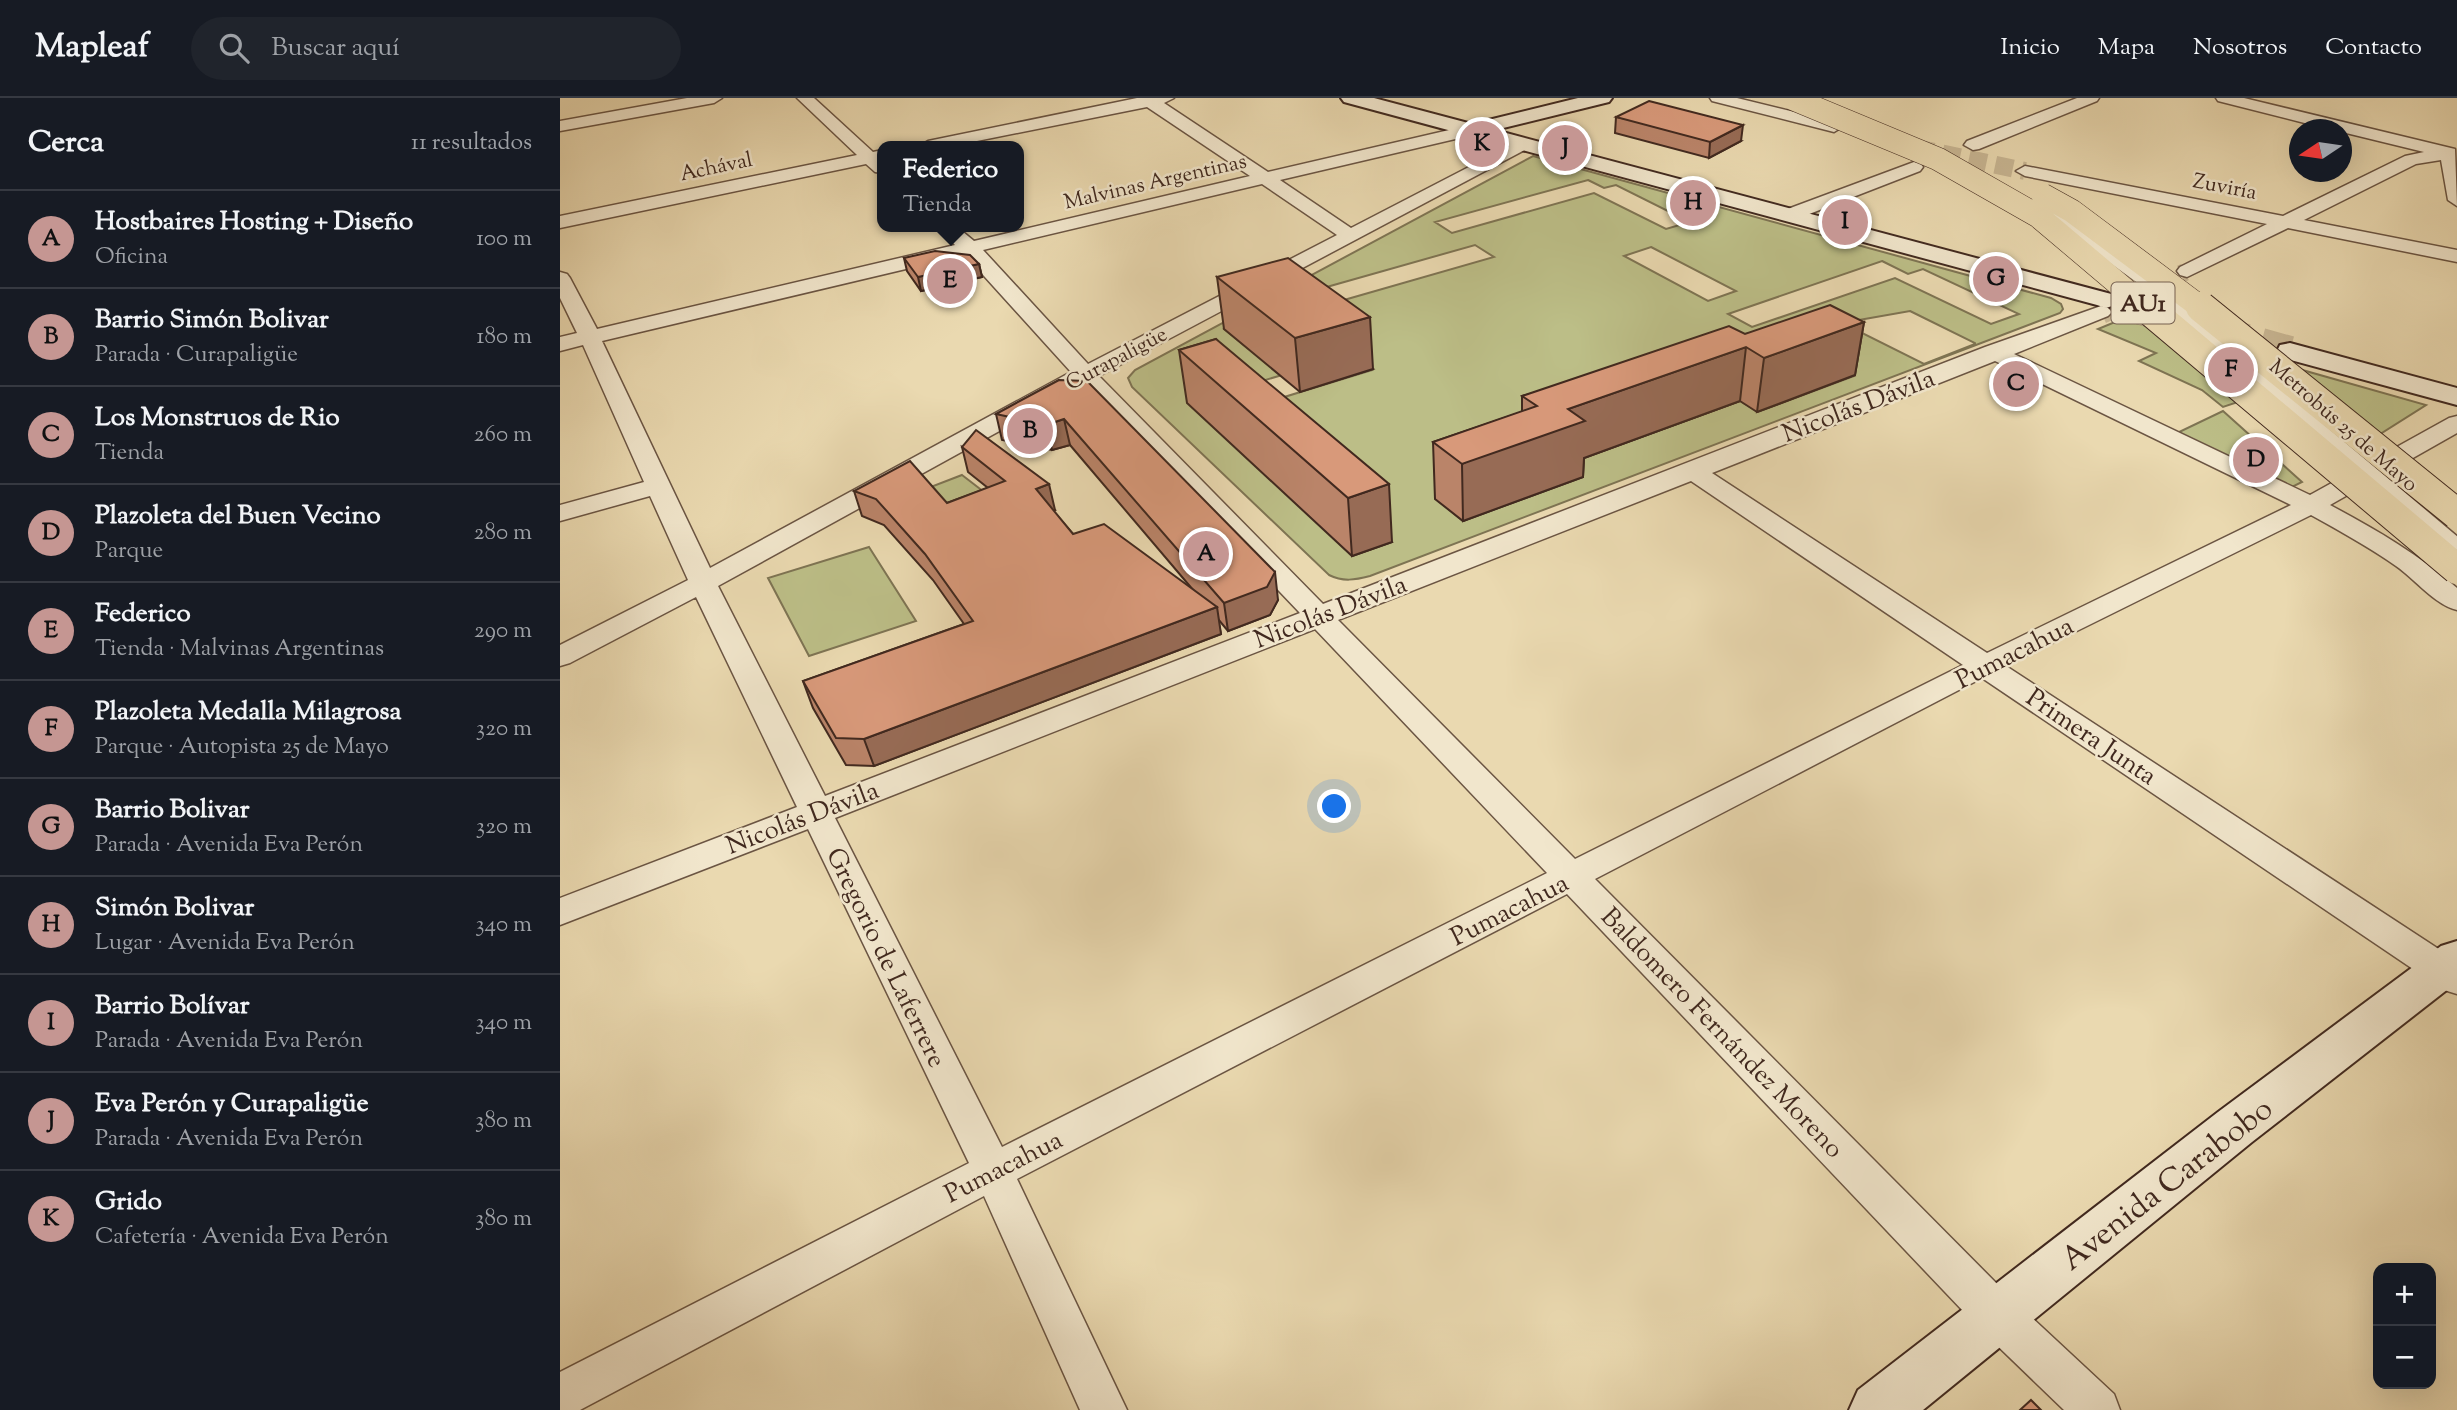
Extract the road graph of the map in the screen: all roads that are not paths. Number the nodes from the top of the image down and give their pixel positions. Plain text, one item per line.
1 (714, 98) edge
2 (805, 98) edge
3 (1351, 98) edge
4 (1602, 98) edge
5 (1616, 98) edge
6 (1718, 98) edge
7 (1791, 98) edge
8 (1815, 98) edge
9 (1838, 98) edge
10 (2091, 98) edge
11 (2224, 98) edge
12 (1155, 99) edge
13 (1529, 118) junction
14 (560, 126) edge
15 (1834, 127) dead end
16 (1558, 128) junction
17 (1475, 129) junction
18 (952, 141) edge
19 (1527, 144) junction
20 (1973, 145) dead end
21 (2454, 150) edge
22 (877, 160) edge
23 (877, 161) edge
24 (1914, 167) tunnel mouth
25 (2025, 170) tunnel mouth
26 (1265, 179) junction
27 (2457, 200) edge
28 (1791, 214) junction
29 (2289, 221) junction
30 (560, 222) edge
31 (1024, 225) edge
32 (984, 232) edge
33 (1351, 236) junction
34 (958, 237) edge
35 (2457, 256) edge
36 (2187, 271) tunnel mouth
37 (560, 278) edge
38 (2104, 306) joint
39 (575, 341) edge
40 (2290, 351) tunnel mouth
41 (1993, 352) junction
42 (1085, 374) junction
43 (2457, 397) edge
44 (2457, 423) edge
45 (1691, 470) junction
46 (657, 486) junction
47 (2311, 505) junction
48 (560, 513) edge
49 (2457, 514) edge
50 (2457, 544) edge
51 (2457, 569) edge
52 (702, 583) junction
53 (2457, 602) edge
54 (1319, 616) junction
55 (560, 657) edge
56 (1985, 665) junction
57 (815, 812) junction
58 (1573, 877) junction
59 (560, 912) edge
60 (2452, 969) edge
61 (993, 1171) junction
62 (1997, 1315) junction
63 (560, 1396) edge
64 (1104, 1410) edge
65 (1878, 1410) edge
66 (2098, 1410) edge

1 - 14 street
2 - 22 street
3 - 17 main road
4 - 13 main road
5 - 16 main road
6 - 15 street
7 - 51 highway, AU1, bridge
8 - 50 lane, Metrobús 25 de Mayo, bridge
9 - 49 highway, AU1, bridge
10 - 20 street
11 - 21 street
12 - 18 street
12 - 26 street
13 - 16 main road
13 - 17 main road
16 - 19 main road
17 - 19 main road
17 - 26 street, Malvinas Argentinas
19 - 28 main road
19 - 33 street, Curapaligüe
21 - 27 street
21 - 29 street
23 - 30 street, Achával
24 - 28 street
25 - 29 street, Zuviría
26 - 31 street, Malvinas Argentinas
26 - 33 street
28 - 38 main road
29 - 35 street, Zuviría
29 - 36 street
32 - 34 street, Malvinas Argentinas
33 - 42 street, Curapaligüe
34 - 39 street, Malvinas Argentinas
34 - 42 street, Baldomero Fernández Moreno
37 - 39 street, Gregorio de Laferrere
38 - 41 street, Nicolás Dávila
39 - 46 street, Gregorio de Laferrere
40 - 43 main road
41 - 45 street, Nicolás Dávila
41 - 47 street
42 - 52 street, Curapaligüe
42 - 54 street, Baldomero Fernández Moreno
44 - 47 street, Pumacahua
45 - 54 street, Nicolás Dávila
45 - 56 street, Primera Junta
46 - 48 street
46 - 52 street, Gregorio de Laferrere
47 - 53 street
47 - 56 street, Pumacahua
52 - 55 street, Curapaligüe
52 - 57 street, Gregorio de Laferrere
54 - 57 street, Nicolás Dávila
54 - 58 street, Baldomero Fernández Moreno
56 - 58 street, Pumacahua
56 - 60 street, Primera Junta
57 - 59 street, Nicolás Dávila
57 - 61 street, Gregorio de Laferrere
58 - 61 street, Pumacahua
58 - 62 street, Baldomero Fernández Moreno
60 - 62 main road, Avenida Carabobo
61 - 63 street, Pumacahua
61 - 64 street, Gregorio de Laferrere
62 - 65 main road, Avenida Carabobo
62 - 66 street, Baldomero Fernández Moreno

